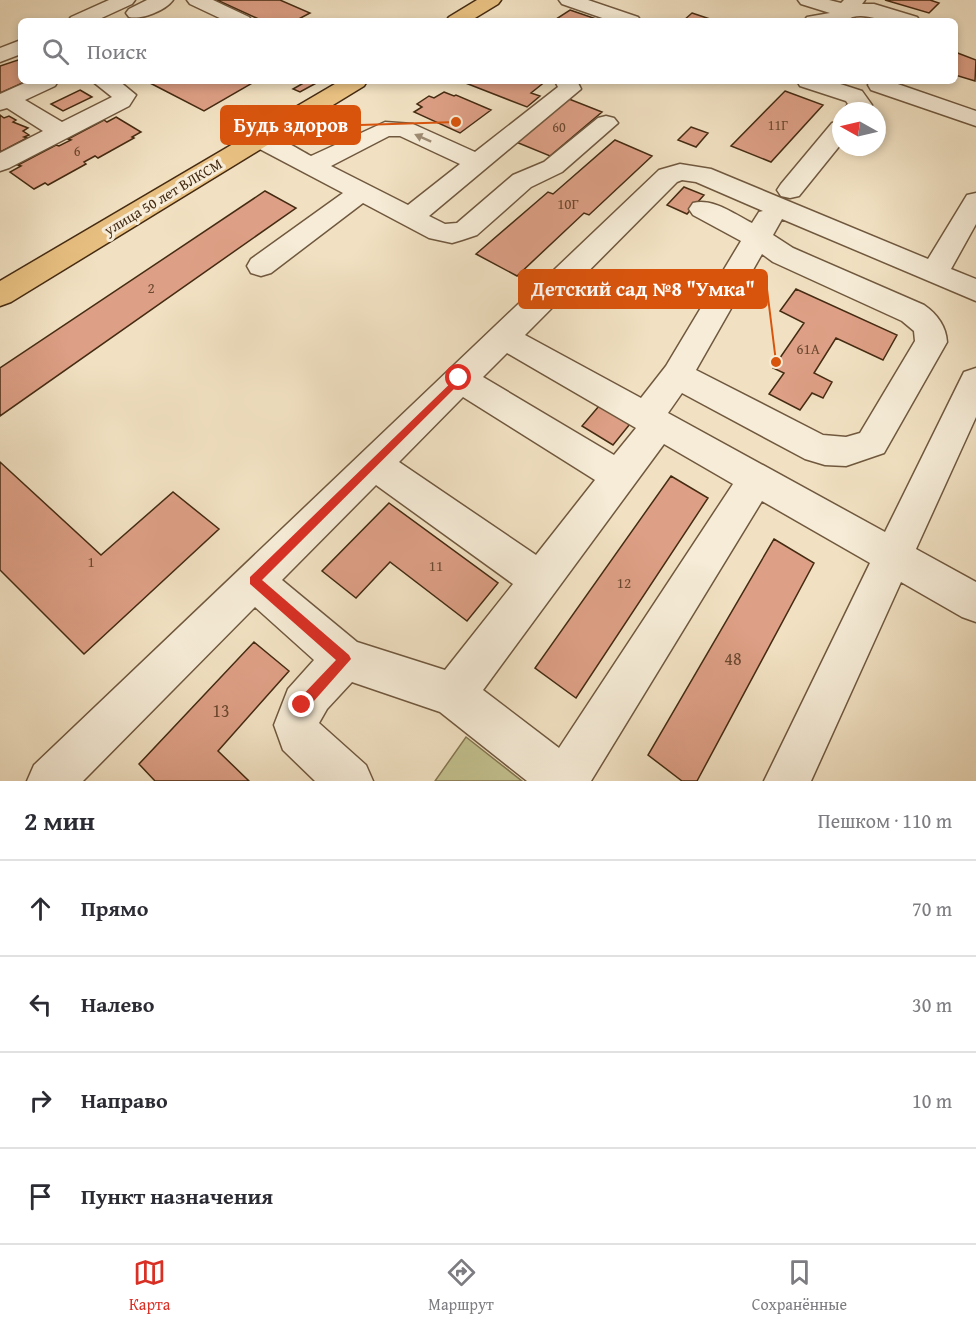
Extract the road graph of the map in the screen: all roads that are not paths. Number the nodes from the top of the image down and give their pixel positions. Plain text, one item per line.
1 (163, 0) edge
2 (196, 0) edge
3 (491, 0) edge
4 (569, 0) edge
5 (808, 0) edge
6 (130, 6) edge
7 (850, 6) edge
8 (88, 18) edge
9 (235, 18) edge
10 (461, 18) edge
11 (622, 18) edge
12 (836, 18) edge
13 (900, 18) edge
14 (18, 47) edge
15 (0, 56) edge
16 (41, 84) edge
17 (109, 84) edge
18 (351, 84) edge
19 (568, 84) edge
20 (817, 84) edge
21 (879, 86) dead end
22 (4, 101) edge
23 (858, 102) edge
24 (976, 118) edge
25 (606, 123) dead end
26 (61, 132) junction
27 (259, 139) junction
28 (832, 139) edge
29 (477, 162) junction
30 (0, 163) edge
31 (311, 166) junction
32 (361, 192) junction
33 (783, 198) junction
34 (976, 201) edge
35 (702, 209) dead end
36 (410, 217) junction
37 (758, 238) junction
38 (261, 266) dead end
39 (934, 273) junction
40 (976, 291) edge
41 (0, 295) edge
42 (502, 336) junction
43 (676, 375) junction
44 (459, 378) junction
45 (976, 381) edge
46 (652, 420) junction
47 (373, 463) junction
48 (620, 477) junction
49 (756, 479) junction
50 (894, 556) junction
51 (254, 580) junction
52 (540, 580) junction
53 (976, 603) edge
54 (345, 659) junction
55 (453, 694) junction
56 (794, 778) edge
57 (50, 781) edge
58 (350, 781) edge
59 (565, 781) edge

1 - 6 lane
2 - 9 lane
3 - 10 main road
4 - 11 lane
5 - 7 lane
6 - 8 lane
7 - 12 lane
7 - 13 lane
14 - 15 lane
16 - 22 lane
17 - 26 lane
18 - 27 main road, улица 50 лет ВЛКСМ
19 - 29 lane
20 - 23 lane
21 - 24 lane
22 - 26 lane
25 - 36 lane
26 - 30 lane
27 - 31 lane
27 - 41 main road, улица 50 лет ВЛКСМ
28 - 33 lane
29 -> 31 lane
29 - 36 lane
31 - 32 lane
32 - 36 lane
32 - 38 lane
33 - 37 lane
33 - 39 lane
33 - 42 lane
34 - 39 lane
35 - 37 lane
37 - 43 lane
37 - 43 lane
39 - 40 lane
42 - 44 lane
42 - 46 lane
43 - 46 lane
44 - 47 lane
44 - 48 lane
45 - 50 lane
46 - 48 lane
46 - 49 lane
47 - 51 lane
47 - 52 lane
48 - 52 lane
49 - 50 lane
49 - 59 lane
50 - 53 lane
50 - 56 lane
51 - 54 lane
51 - 57 lane
52 - 55 lane
54 - 55 lane
54 - 58 lane
55 - 59 lane

